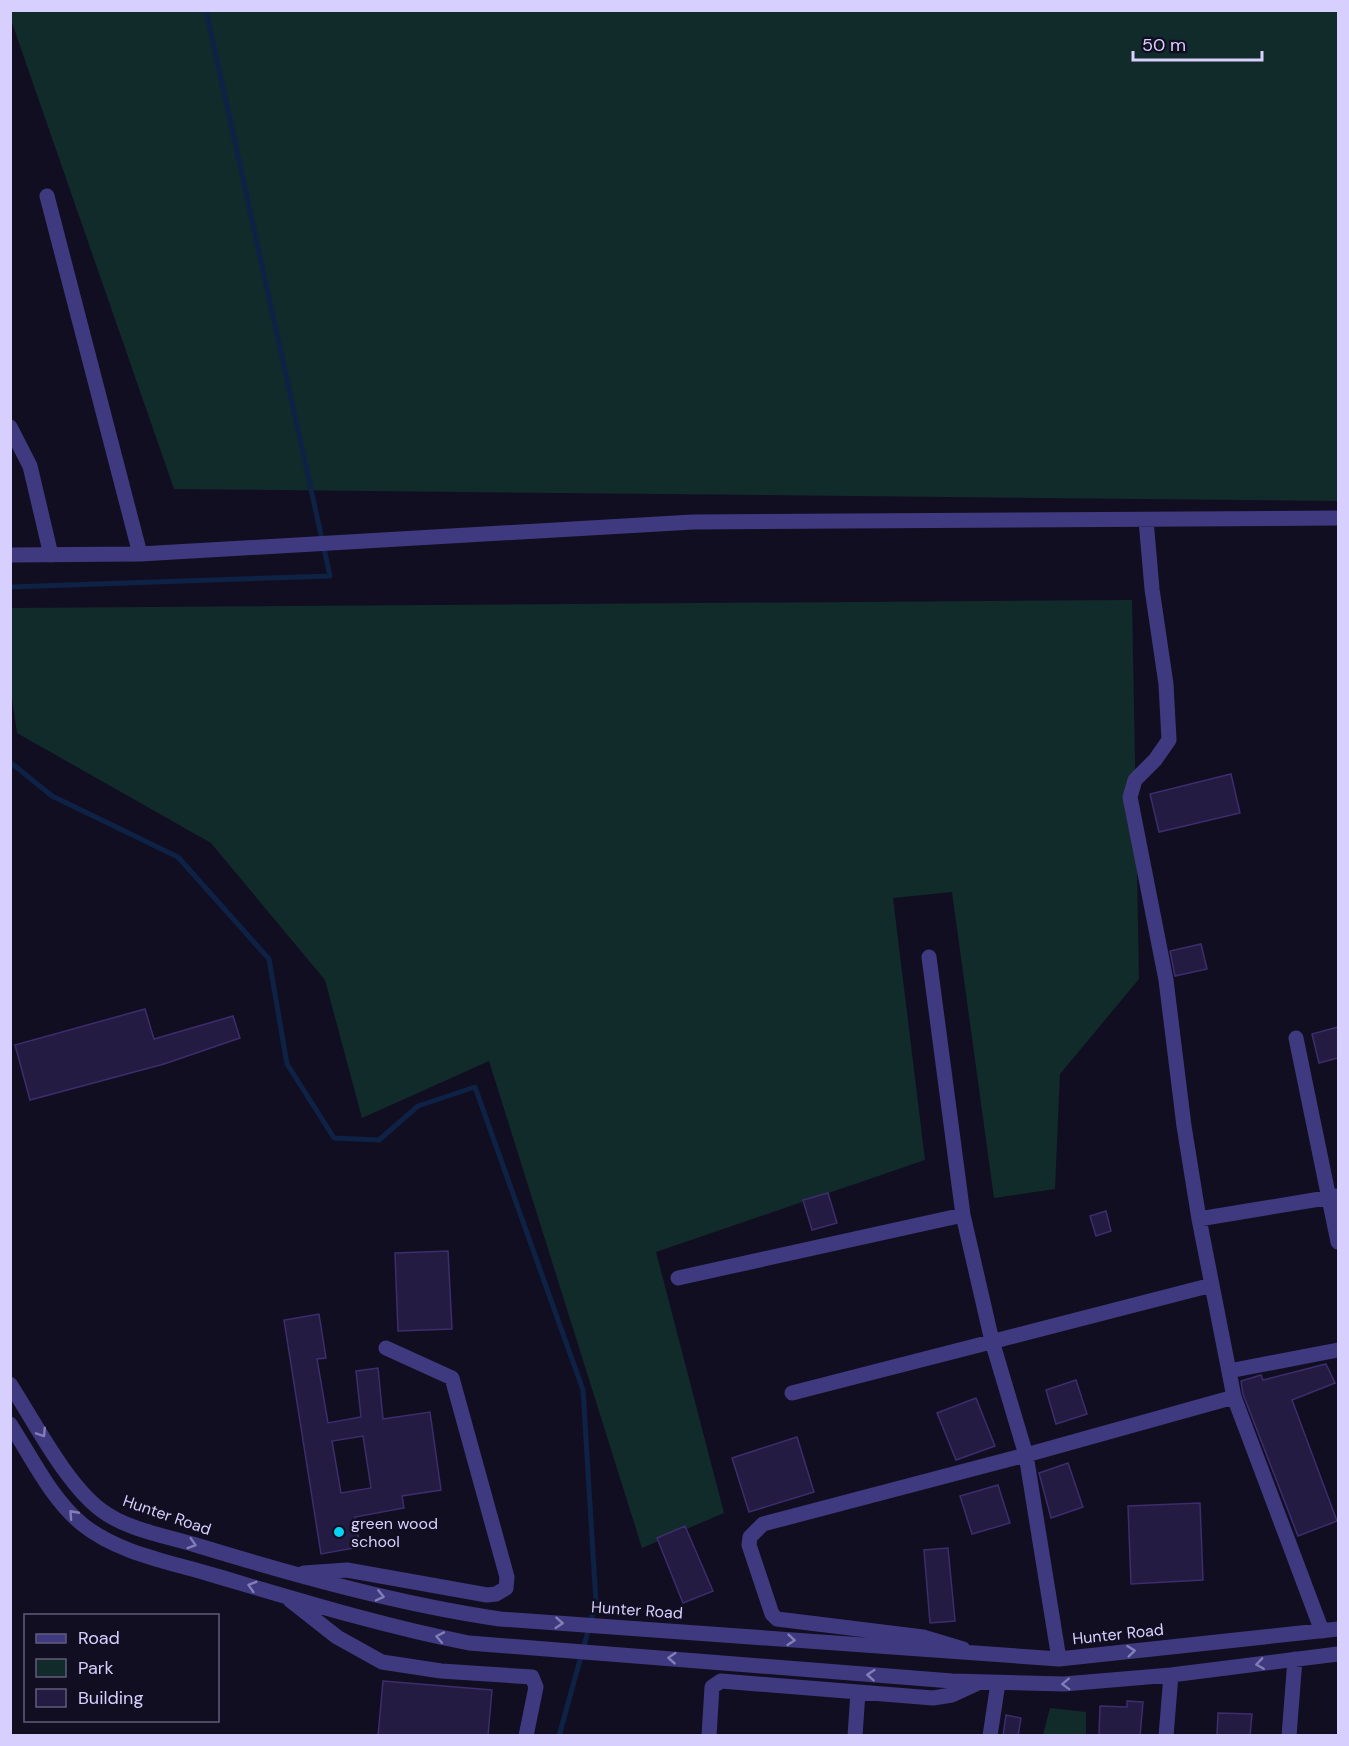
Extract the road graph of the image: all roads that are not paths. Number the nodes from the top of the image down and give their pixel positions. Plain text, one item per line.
1 (47, 196) dead end
2 (10, 427) edge
3 (1338, 518) edge
4 (1146, 520) junction
5 (140, 554) junction
6 (10, 555) edge
7 (51, 555) junction
8 (929, 957) dead end
9 (1296, 1038) dead end
10 (1334, 1197) edge
11 (963, 1215) junction
12 (1198, 1219) junction
13 (1338, 1242) edge
14 (678, 1278) dead end
15 (1212, 1285) junction
16 (992, 1341) junction
17 (386, 1348) dead end
18 (1338, 1350) edge
19 (1229, 1371) junction
20 (10, 1384) edge
21 (792, 1393) dead end
22 (1234, 1397) junction
23 (10, 1424) edge
24 (1026, 1455) junction
25 (296, 1574) junction
26 (285, 1596) junction
27 (1338, 1629) edge
28 (1322, 1631) junction
29 (1338, 1654) edge
30 (976, 1655) junction
31 (1059, 1659) junction
32 (1294, 1659) junction
33 (1171, 1675) junction
34 (979, 1682) junction
35 (998, 1683) junction
36 (858, 1692) junction
37 (526, 1736) edge
38 (709, 1736) edge
39 (855, 1736) edge
40 (990, 1736) edge
41 (1166, 1736) edge
42 (1289, 1736) edge

1 - 5 street
2 - 7 street
3 - 4 street
4 - 5 street
4 - 12 street
5 - 7 street
6 - 7 street
8 - 11 street
9 - 10 street
10 - 12 street
10 - 13 street
11 - 14 street
11 - 16 street
12 - 15 street
15 - 16 street
15 - 19 street
16 - 21 street
16 - 24 street
17 - 25 street
18 - 19 street
19 - 22 street
20 -> 25 street, Hunter Road
22 - 24 street
22 - 28 street
26 -> 23 street
24 - 30 street
24 - 31 street
25 -> 30 street, Hunter Road
34 -> 26 street
26 - 37 street
27 - 28 street, Hunter Road
31 -> 28 street, Hunter Road
29 - 32 street
30 - 31 street, Hunter Road
32 -> 33 street
32 - 42 street
33 -> 35 street
33 - 41 street
34 - 35 street
34 - 36 street
35 - 40 street
36 - 38 street
36 - 39 street

